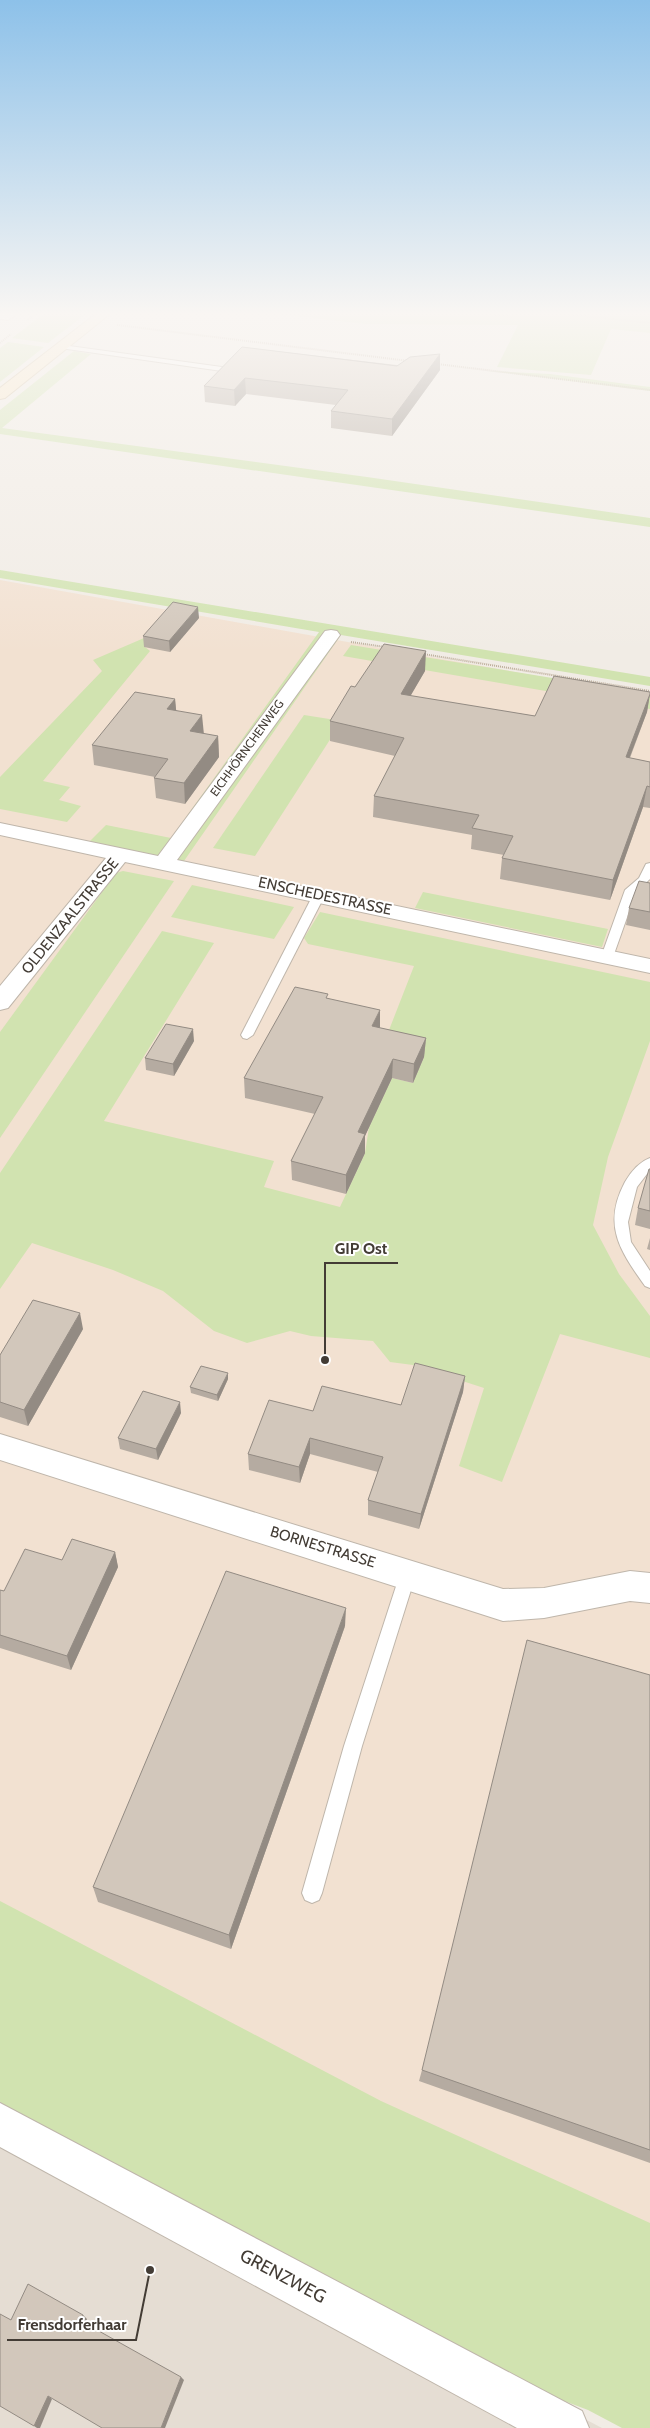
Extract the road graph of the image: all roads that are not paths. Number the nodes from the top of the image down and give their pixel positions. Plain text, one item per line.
1 (330, 636) road end
2 (0, 829) edge
3 (121, 853) junction
4 (164, 862) junction
5 (650, 866) edge
6 (319, 895) junction
7 (607, 957) junction
8 (650, 966) edge
9 (0, 1002) edge
10 (247, 1035) dead end
11 (650, 1163) edge
12 (650, 1282) edge
13 (0, 1447) edge
14 (408, 1574) junction
15 (650, 1588) edge
16 (312, 1893) dead end
17 (0, 2124) edge
18 (565, 2428) edge

1 - 4 street, EICHHÖRNCHENWEG
2 - 3 street, ENSCHEDESTRASSE
3 - 4 street, ENSCHEDESTRASSE
3 - 9 street, OLDENZAALSTRASSE
4 - 6 street, ENSCHEDESTRASSE
5 - 7 lane
6 - 7 street, ENSCHEDESTRASSE
6 - 10 lane
7 - 8 street, ENSCHEDESTRASSE
11 - 12 lane
13 - 14 street, BORNESTRASSE
14 - 15 street, BORNESTRASSE
14 - 16 lane
17 - 18 street, GRENZWEG

